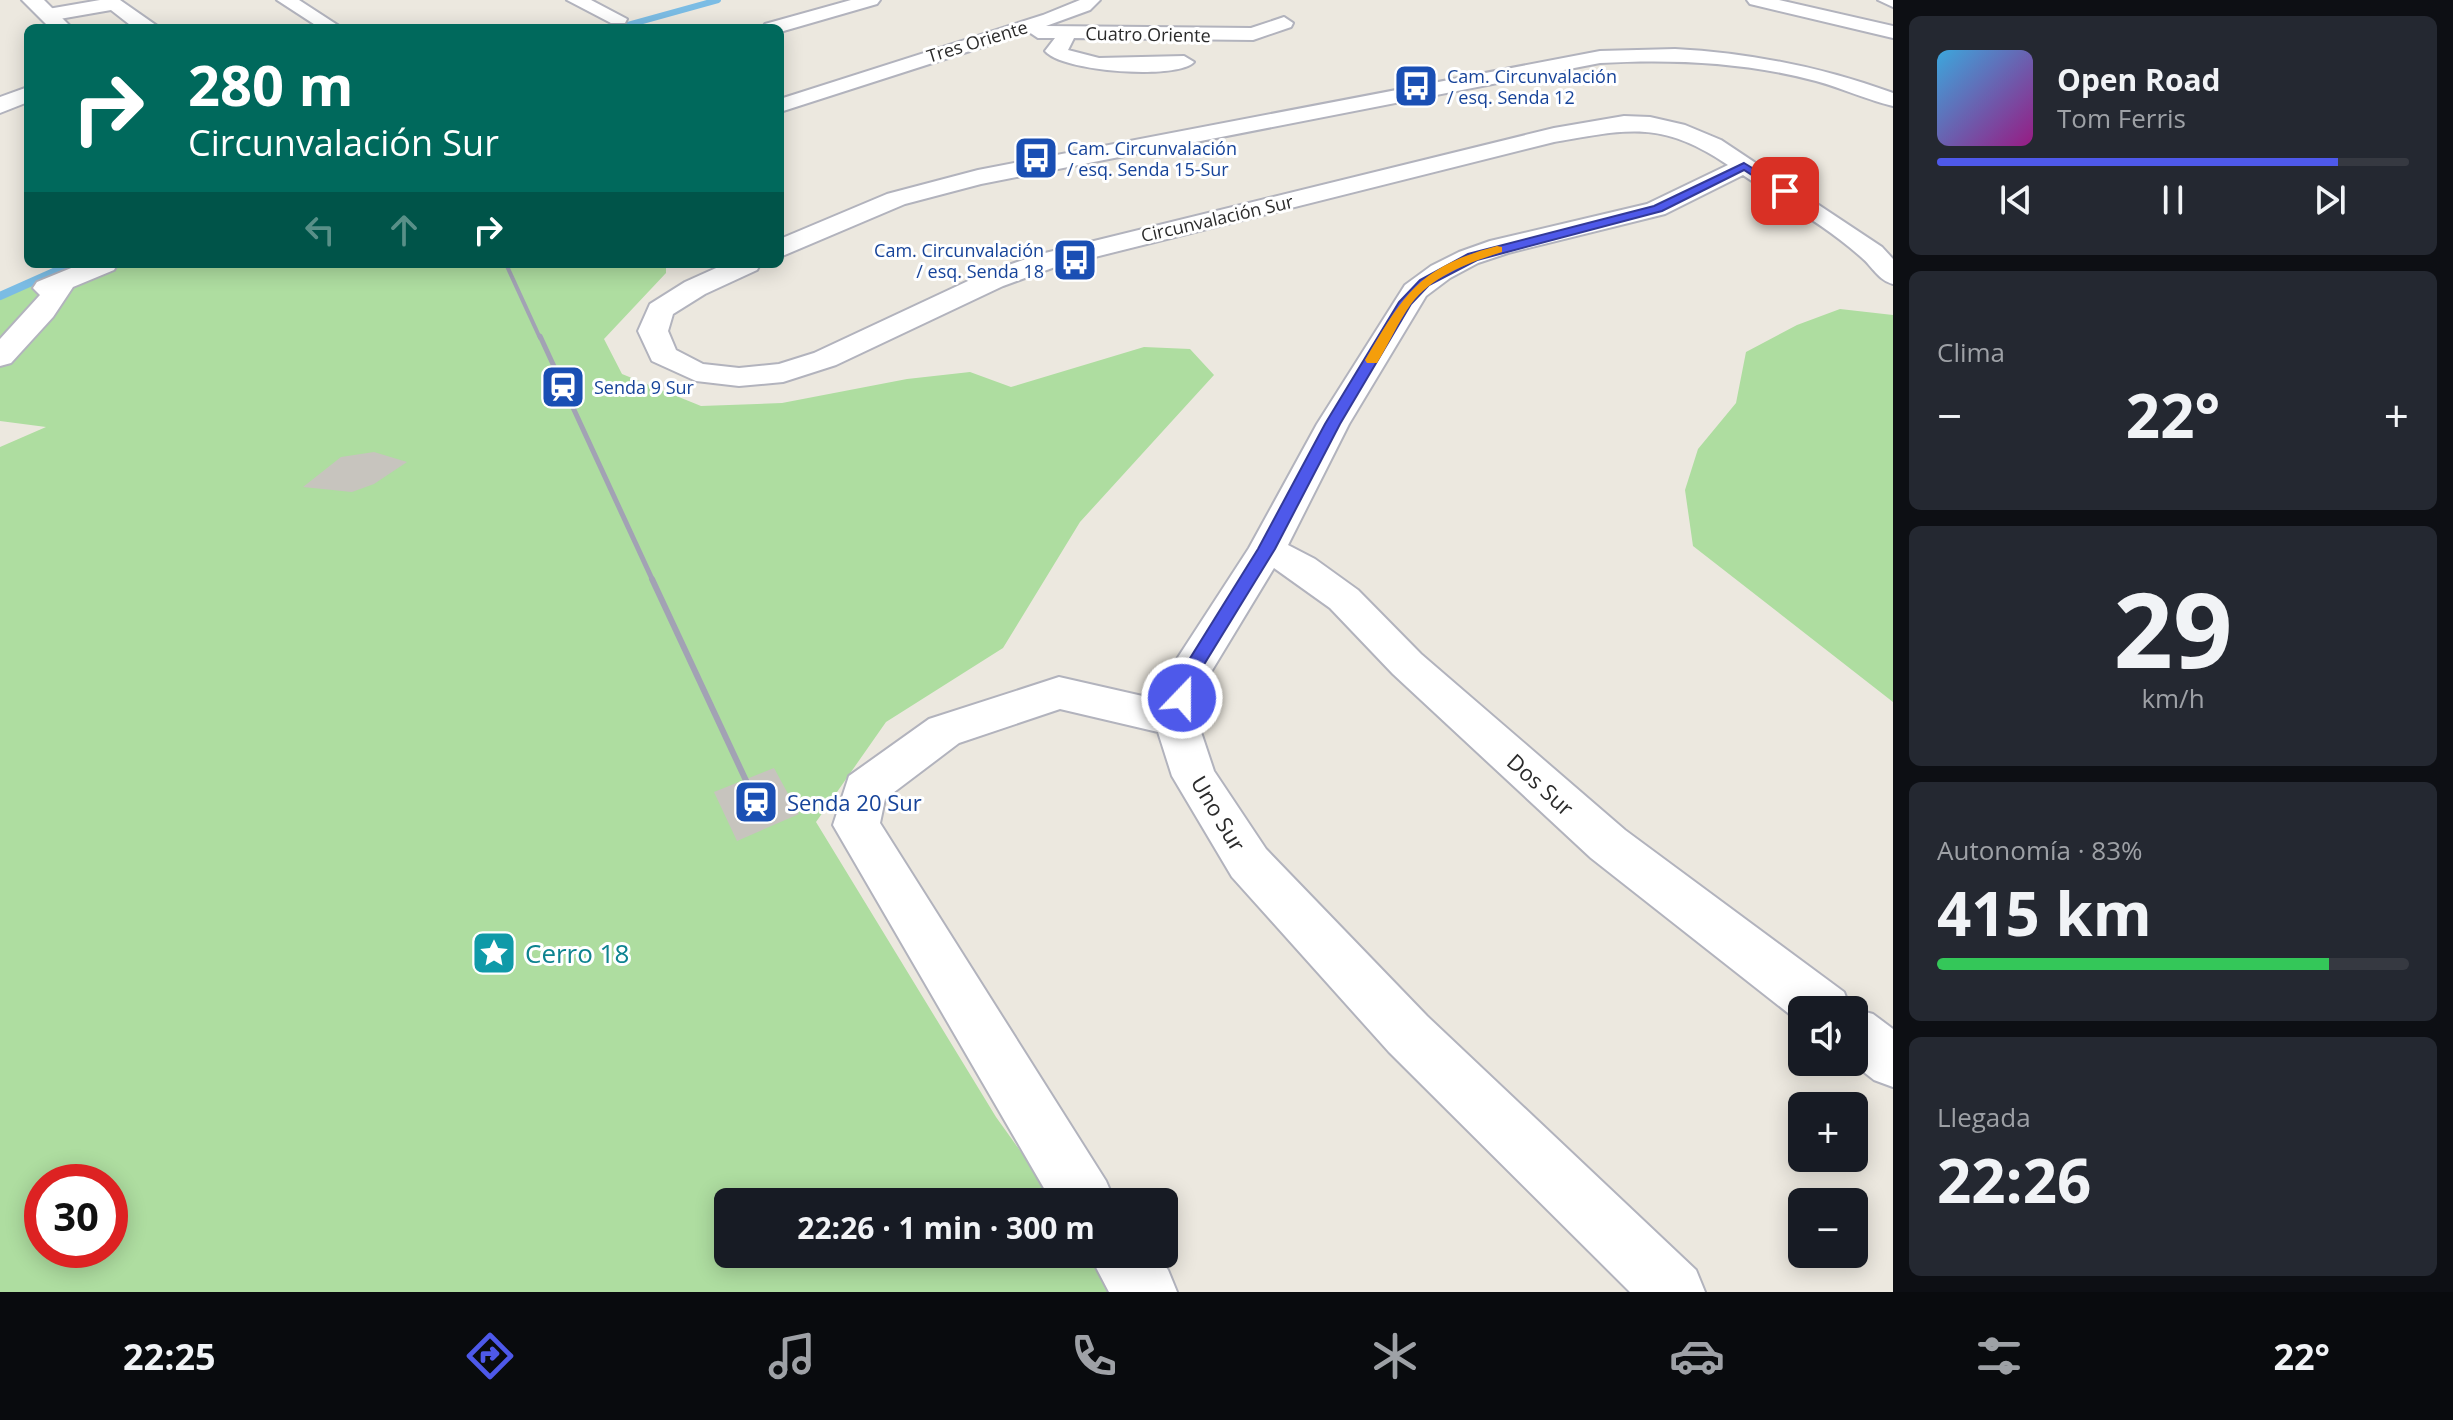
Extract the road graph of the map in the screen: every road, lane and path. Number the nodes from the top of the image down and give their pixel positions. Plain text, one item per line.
1 (32, 0) edge
2 (286, 0) edge
3 (576, 0) edge
4 (871, 0) edge
5 (1091, 0) edge
6 (1756, 0) edge
7 (1887, 0) edge
8 (111, 2) edge
9 (1893, 2) edge
10 (618, 19) dead end
11 (55, 22) edge
12 (1284, 23) dead end
13 (145, 24) edge
14 (326, 24) edge
15 (784, 25) edge
16 (1010, 31) junction
17 (1893, 32) edge
18 (1066, 33) junction
19 (1206, 62) dead end
20 (807, 78) dead end
21 (861, 78) junction
22 (24, 96) edge
23 (1893, 100) edge
24 (784, 105) edge
25 (0, 106) edge
26 (1744, 166) junction
27 (784, 247) edge
28 (94, 268) edge
29 (738, 268) edge
30 (1893, 276) edge
31 (0, 357) edge
32 (1267, 549) junction
33 (1176, 720) junction
34 (1807, 996) edge
35 (1868, 1042) edge
36 (1893, 1061) edge
37 (1076, 1188) edge
38 (1129, 1268) edge
39 (1146, 1292) edge
40 (1674, 1292) edge

1 - 11 street
2 - 14 street
3 - 10 street
4 - 15 street
5 - 16 street, Tres Oriente
6 - 17 street
7 - 9 street
8 - 11 street
8 - 13 street
12 - 18 street, Cuatro Oriente
16 - 18 street, Cuatro Oriente
16 - 21 street, Tres Oriente
18 - 19 street
20 - 21 street, Tres Oriente
21 - 24 street, Tres Oriente
22 - 25 street
23 - 27 street
26 - 29 street, Circunvalación Sur
26 - 30 street, Circunvalación Sur
26 - 32 street
28 - 31 street
32 - 33 street
32 - 34 street, Dos Sur
33 - 37 street
33 - 40 street, Uno Sur
35 - 36 street
38 - 39 street

